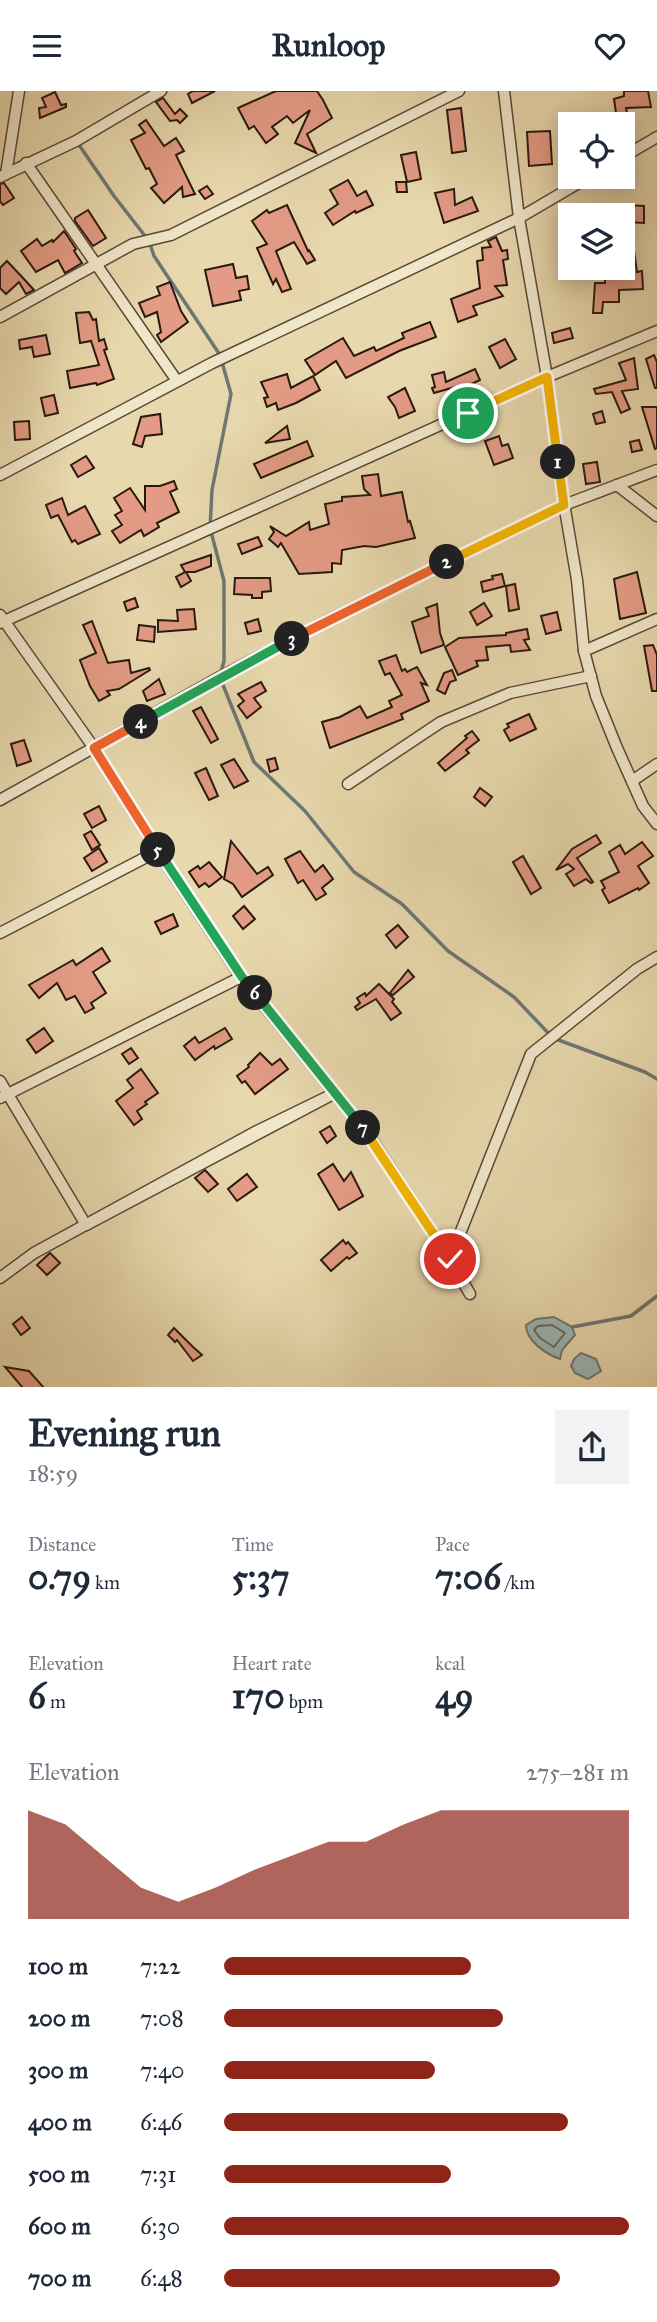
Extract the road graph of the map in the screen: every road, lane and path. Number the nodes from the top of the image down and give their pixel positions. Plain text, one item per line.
1 (19, 91) edge
2 (161, 91) edge
3 (459, 91) edge
4 (504, 91) edge
5 (657, 137) edge
6 (635, 150) edge
7 (26, 163) junction
8 (3, 176) edge
9 (569, 189) edge
10 (519, 218) junction
11 (97, 263) junction
12 (0, 317) edge
13 (657, 331) edge
14 (547, 377) junction
15 (177, 381) junction
16 (657, 470) edge
17 (0, 475) edge
18 (617, 485) junction
19 (564, 505) junction
20 (657, 516) edge
21 (657, 619) edge
22 (1, 620) edge
23 (584, 650) junction
24 (591, 676) junction
25 (94, 748) junction
26 (657, 764) edge
27 (632, 781) junction
28 (348, 784) dead end
29 (0, 800) edge
30 (657, 824) edge
31 (158, 851) junction
32 (0, 933) edge
33 (657, 957) edge
34 (242, 977) junction
35 (0, 1081) edge
36 (335, 1093) junction
37 (4, 1096) edge
38 (86, 1224) junction
39 (450, 1259) junction
40 (0, 1278) edge
41 (470, 1294) dead end

1 - 8 street
2 - 7 street
3 - 11 street
4 - 10 street
5 - 6 street
7 - 8 street
7 - 11 street
9 - 10 street
10 - 14 street
10 - 15 street
11 - 12 street
11 - 15 street
13 - 14 street
14 - 19 street
14 - 22 street
15 - 17 street
16 - 18 street
18 - 19 street
18 - 20 street
19 - 23 street
19 - 25 street
21 - 23 street
22 - 25 street
23 - 24 street
24 - 27 street
24 - 28 street
25 - 29 street
25 - 31 street
26 - 27 street
27 - 30 street
31 - 32 street
31 - 34 street
33 - 39 street
34 - 36 street
34 - 37 street
35 - 37 street
36 - 38 street
36 - 39 street
37 - 38 street
38 - 40 street
39 - 41 street

